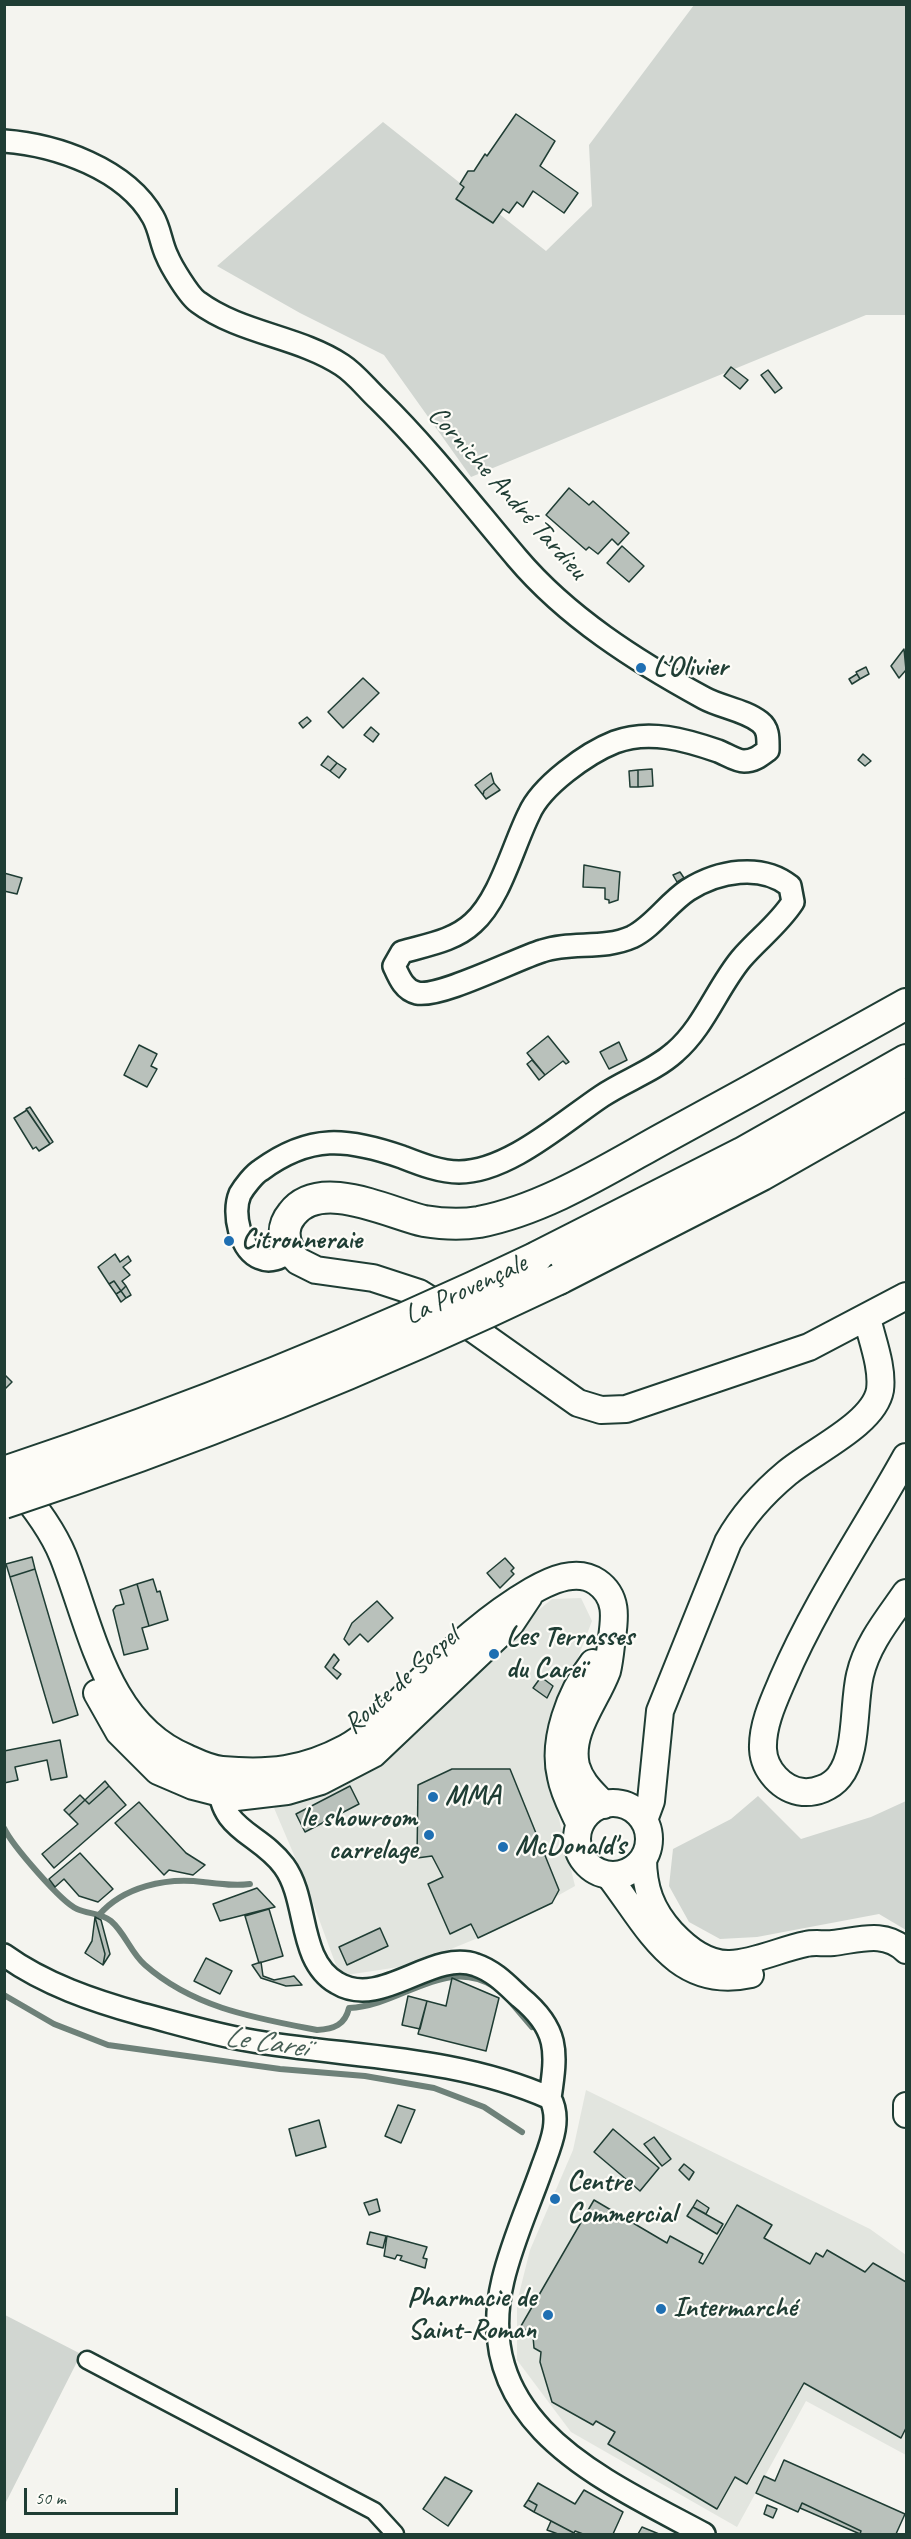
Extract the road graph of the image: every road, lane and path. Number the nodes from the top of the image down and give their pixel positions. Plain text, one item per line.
1 (4, 141) edge
2 (906, 1004) edge
3 (906, 1060) edge
4 (906, 1093) edge
5 (906, 1100) edge
6 (843, 1130) junction
7 (290, 1252) junction
8 (906, 1296) edge
9 (867, 1318) junction
10 (906, 1457) edge
11 (4, 1472) edge
12 (4, 1503) edge
13 (906, 1593) edge
14 (612, 1640) junction
15 (653, 1776) junction
16 (219, 1781) junction
17 (611, 1804) junction
18 (644, 1820) junction
19 (580, 1825) junction
20 (644, 1858) junction
21 (607, 1874) junction
22 (833, 1943) junction
23 (906, 1951) edge
24 (4, 1955) edge
25 (550, 2098) junction
26 (906, 2104) edge
27 (906, 2115) edge
28 (87, 2360) dead end
29 (395, 2535) edge
30 (704, 2535) edge

1 - 7 street, Corniche André Tardieu
2 - 7 highway
3 - 11 highway, La Provençale, bridge
4 - 6 highway, La Provençale
5 - 6 highway
6 - 12 highway, La Provençale, bridge
7 - 9 main road
8 - 9 main road
9 - 15 main road
10 - 13 main road
11 - 16 main road, Route de Sospel
14 - 16 main road, Route de Sospel
14 - 17 main road, Route de Sospel
14 - 19 main road
15 - 17 main road
15 - 18 main road
16 - 25 street
17 - 18 main road
17 - 19 main road
18 - 20 main road
19 - 21 main road
20 - 21 main road
20 - 22 main road
21 - 22 main road
22 - 23 main road
24 - 25 street
25 - 30 street
26 - 27 main road
28 - 29 street

